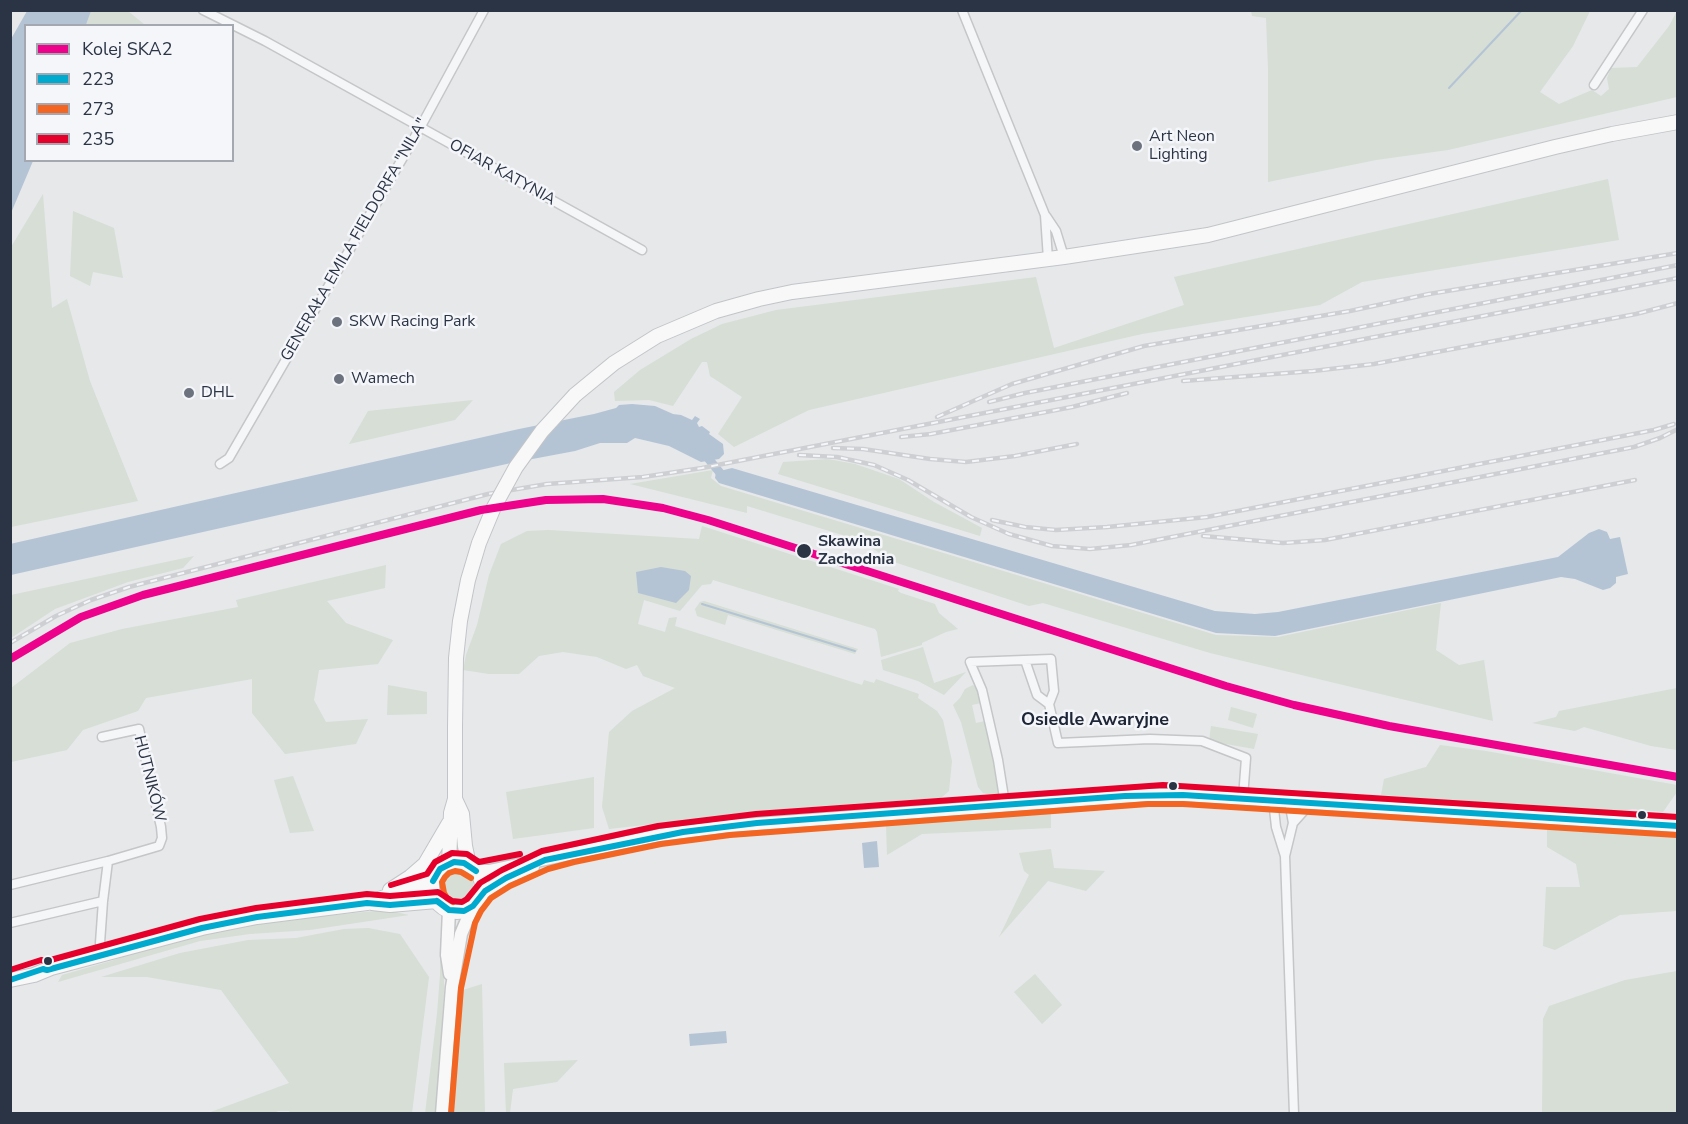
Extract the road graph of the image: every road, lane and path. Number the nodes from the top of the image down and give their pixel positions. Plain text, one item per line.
1 (203, 10) edge
2 (484, 10) edge
3 (962, 10) edge
4 (1643, 10) edge
5 (232, 24) edge
6 (234, 25) edge
7 (1594, 85) dead end
8 (1677, 122) edge
9 (420, 128) junction
10 (1045, 215) junction
11 (642, 250) dead end
12 (1064, 257) junction
13 (1048, 259) junction
14 (220, 464) dead end
15 (1025, 660) junction
16 (1049, 704) junction
17 (102, 737) dead end
18 (1243, 798) junction
19 (455, 799) junction
20 (1273, 800) junction
21 (1289, 801) junction
22 (1311, 803) junction
23 (1005, 804) junction
24 (451, 821) junction
25 (1293, 823) junction
26 (1677, 826) edge
27 (1285, 856) junction
28 (545, 860) junction
29 (108, 861) junction
30 (449, 863) junction
31 (472, 868) junction
32 (433, 881) junction
33 (10, 885) edge
34 (481, 894) junction
35 (103, 901) junction
36 (437, 901) junction
37 (367, 903) junction
38 (472, 906) junction
39 (449, 910) junction
40 (10, 923) edge
41 (102, 955) junction
42 (10, 980) edge
43 (452, 987) junction
44 (442, 1113) edge
45 (1293, 1113) edge

1 - 5 street, OFIAR KATYNIA
2 - 9 street, GENERAŁA EMILA FIELDORFA "NILA"
3 - 10 street
4 - 7 street
6 - 9 street, OFIAR KATYNIA
8 - 12 main road
9 - 11 street, OFIAR KATYNIA
9 - 14 street, GENERAŁA EMILA FIELDORFA "NILA"
10 - 12 street
10 - 13 street
12 - 13 main road
13 - 19 main road, bridge
15 - 16 street
15 - 16 street
15 - 23 street
16 - 18 street
17 - 29 street, HUTNIKÓW
18 - 20 main road
18 - 23 main road
19 - 24 main road
19 - 31 main road
20 - 21 main road
20 - 27 street
21 - 22 main road
21 - 25 street
22 - 25 street
22 - 26 main road
23 - 28 main road
24 - 30 main road
24 - 37 main road
25 - 27 street
27 - 45 street
28 - 31 main road
28 - 34 main road
29 - 33 street, HUTNIKÓW
29 - 35 street
30 - 31 main road
30 - 32 main road
31 - 34 main road
32 - 36 main road
32 - 37 main road
34 - 38 main road
35 - 40 street
35 - 41 street
36 - 37 main road
36 - 39 main road
37 - 41 main road
38 - 39 main road
38 - 43 main road
39 - 43 main road
41 - 42 main road
43 - 44 main road

